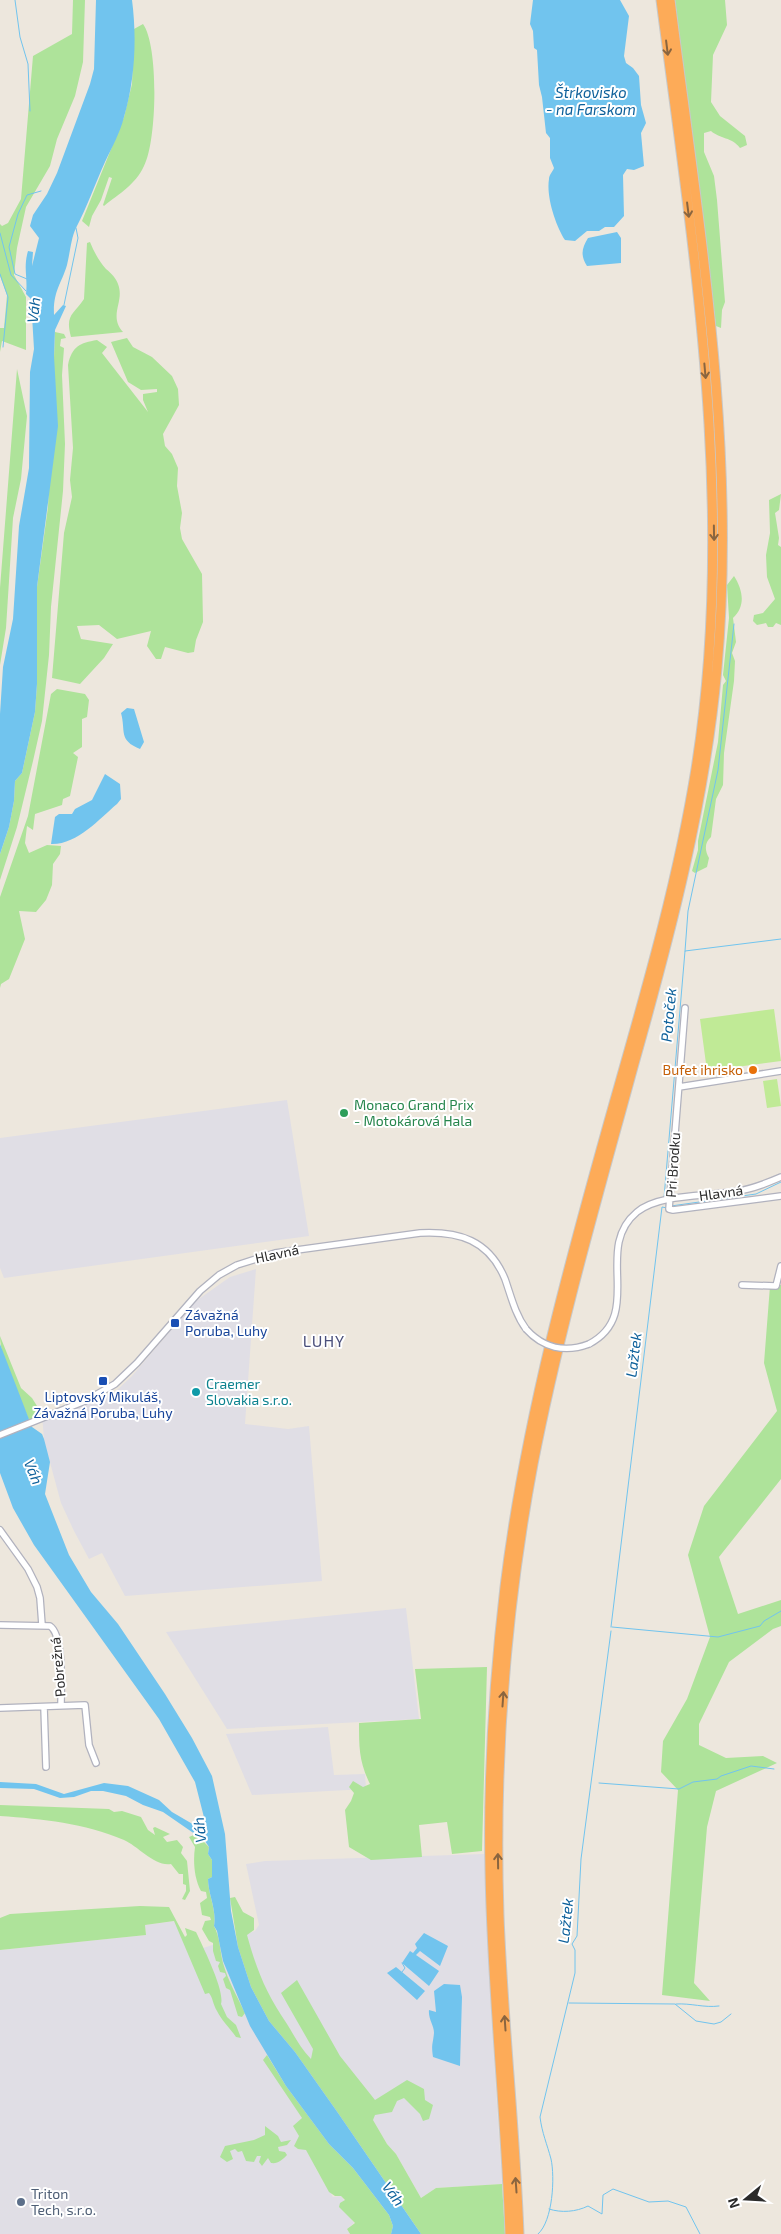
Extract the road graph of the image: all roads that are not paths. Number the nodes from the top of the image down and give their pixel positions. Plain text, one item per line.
1 (661, 0) edge
2 (670, 0) edge
3 (685, 1008) dead end
4 (781, 1071) edge
5 (679, 1087) junction
6 (781, 1177) edge
7 (781, 1196) edge
8 (667, 1203) junction
9 (781, 1266) edge
10 (742, 1285) dead end
11 (0, 1436) edge
12 (0, 1530) edge
13 (0, 1625) edge
14 (42, 1626) junction
15 (62, 1706) junction
16 (44, 1707) junction
17 (0, 1708) edge
18 (96, 1763) dead end
19 (46, 1767) dead end
20 (510, 2234) edge
21 (519, 2234) edge

1 -> 20 highway
21 -> 2 highway
3 - 5 street, Pri Brodku
4 - 5 street
5 - 8 street, Pri Brodku
6 - 8 street, Hlavná
7 - 8 street, Pri Brodku
8 - 11 street, Hlavná, bridge
9 - 10 street
12 - 14 street, Pobrežná
13 - 14 street
14 - 15 street, Pobrežná
15 - 16 street
15 - 18 street
16 - 17 street
16 - 19 street, Pobrežná

